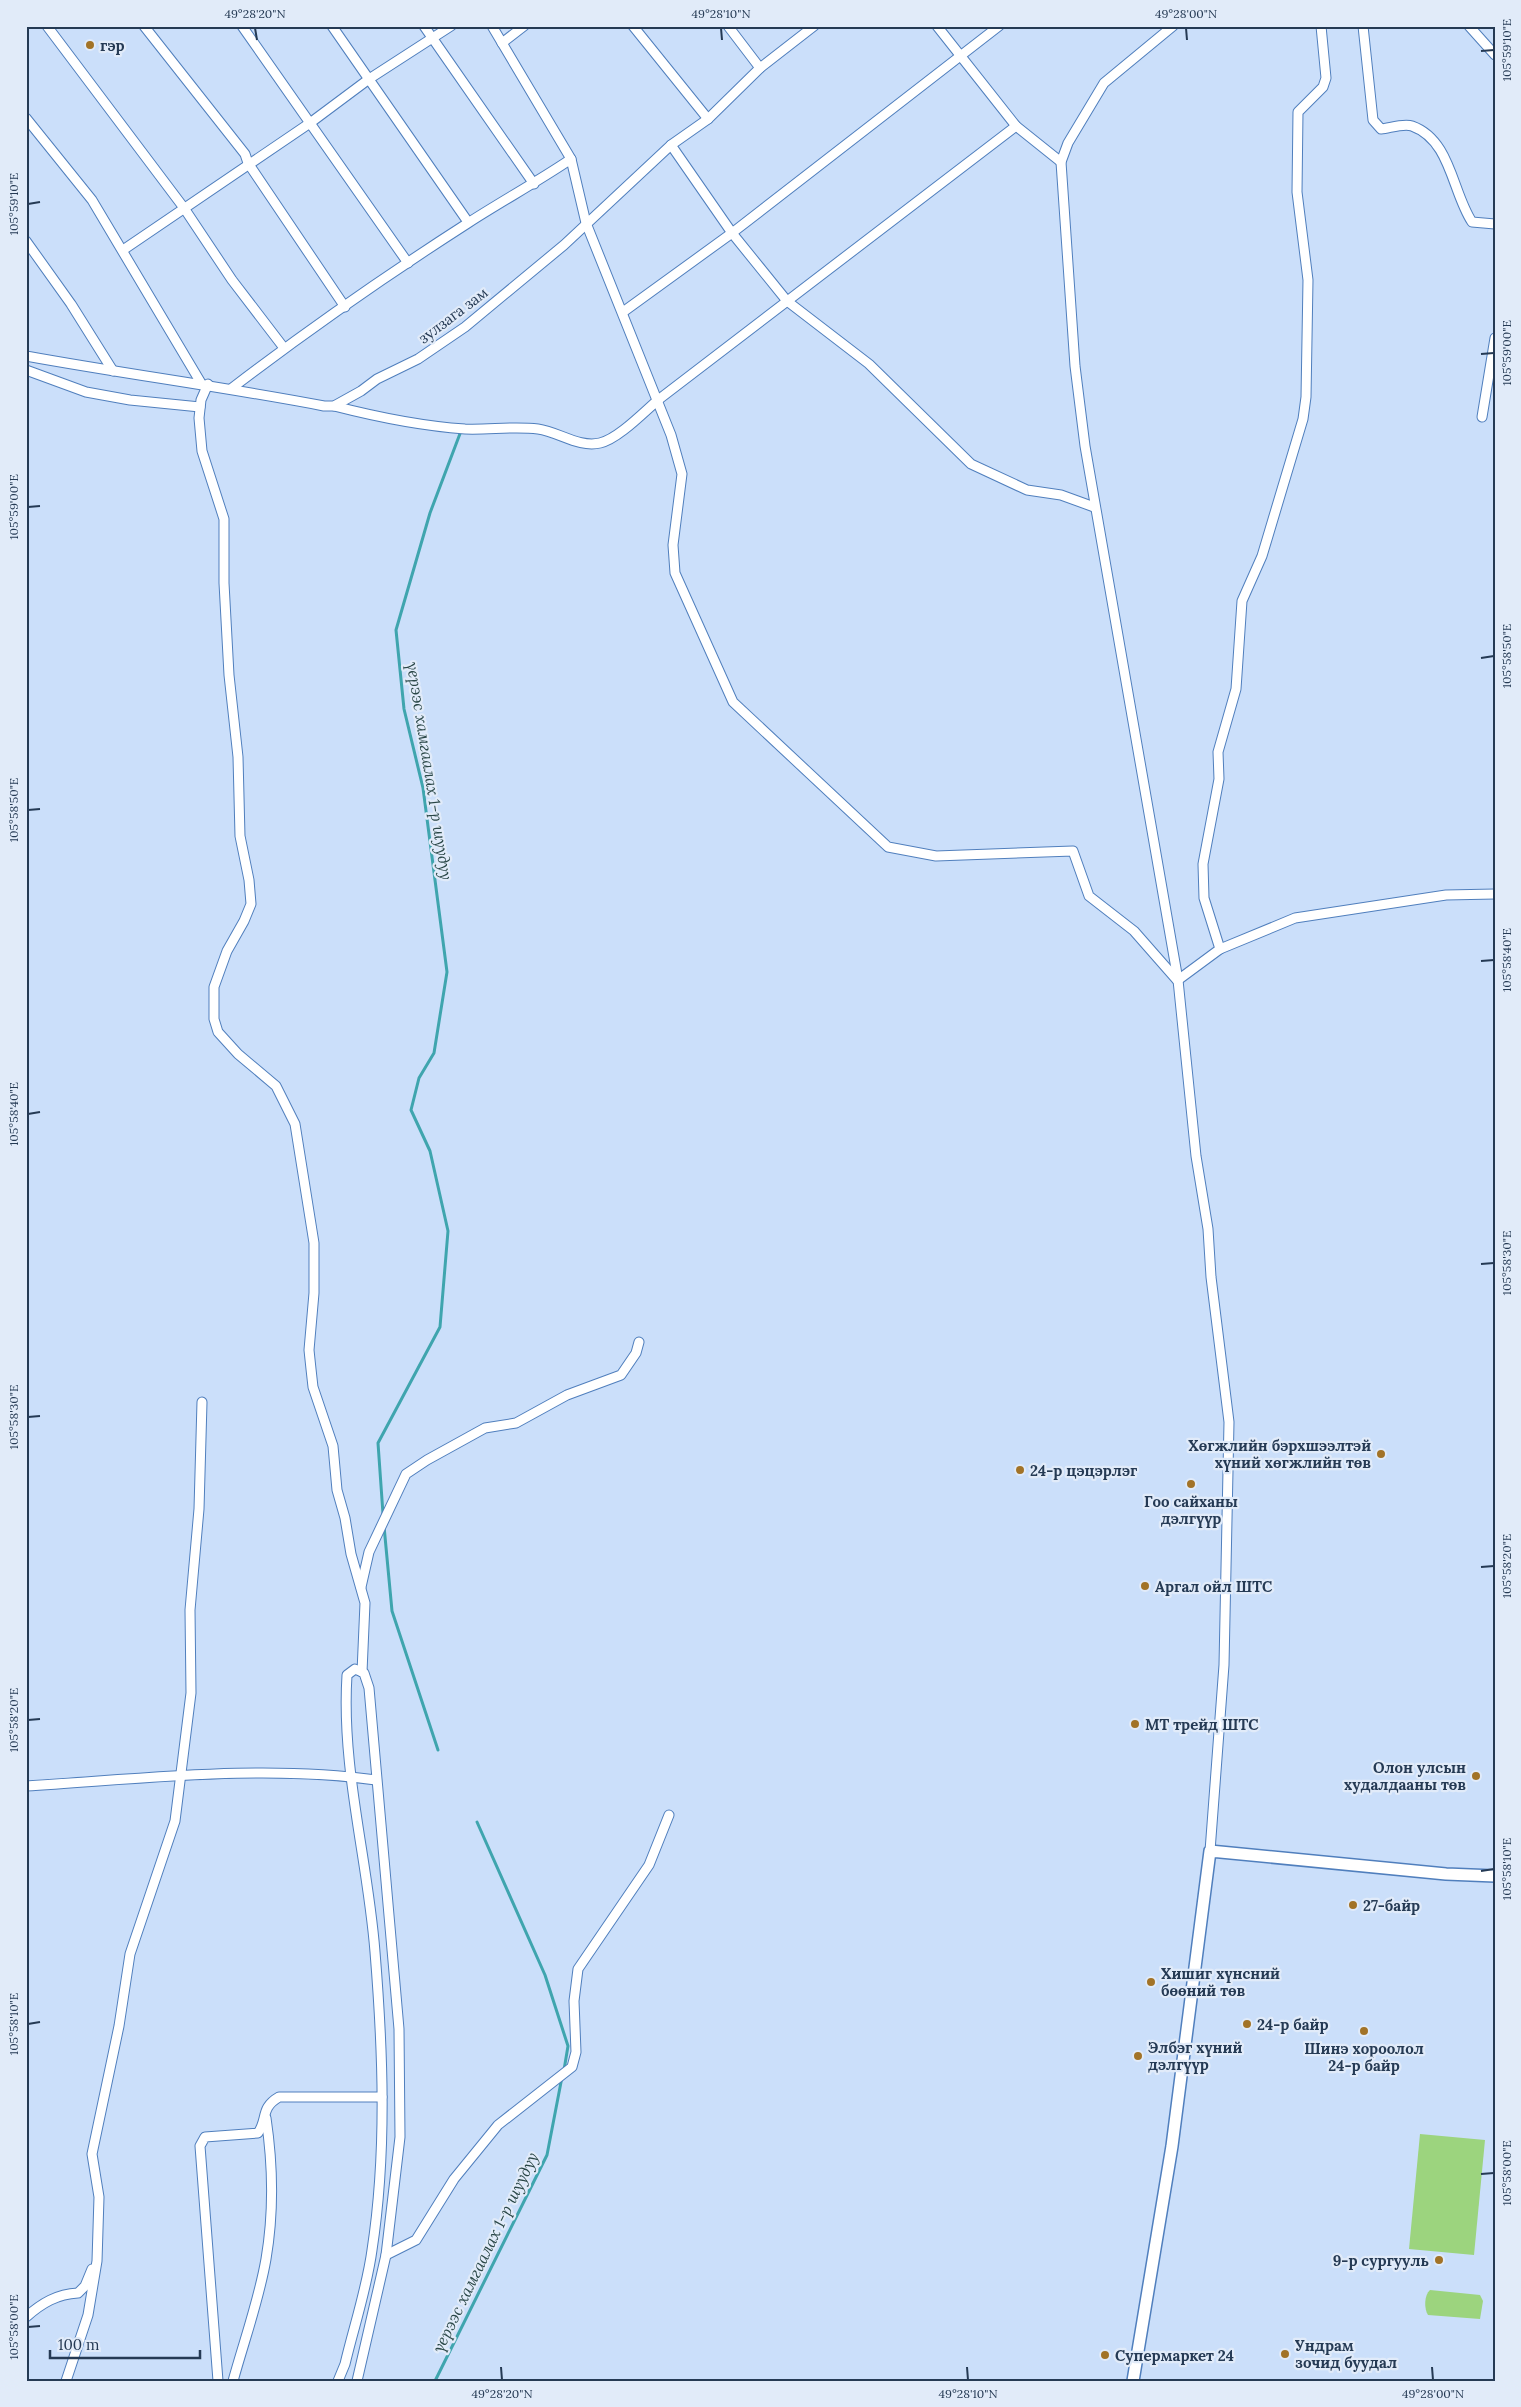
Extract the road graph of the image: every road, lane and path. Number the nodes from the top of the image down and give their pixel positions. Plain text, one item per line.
1 (47, 26) edge
2 (144, 26) edge
3 (242, 26) edge
4 (332, 26) edge
5 (424, 26) edge
6 (451, 26) edge
7 (492, 26) edge
8 (524, 26) edge
9 (633, 26) edge
10 (728, 26) edge
11 (814, 26) edge
12 (937, 26) edge
13 (998, 26) edge
14 (1173, 26) edge
15 (1321, 26) edge
16 (1363, 26) edge
17 (1469, 26) edge
18 (432, 40) junction
19 (502, 43) junction
20 (1495, 56) edge
21 (960, 57) junction
22 (760, 68) junction
23 (369, 79) junction
24 (26, 118) edge
25 (708, 120) junction
26 (310, 123) junction
27 (1016, 126) junction
28 (671, 145) junction
29 (571, 159) junction
30 (1061, 162) junction
31 (248, 164) junction
32 (534, 184) junction
33 (184, 208) junction
34 (468, 222) junction
35 (586, 222) junction
36 (1495, 224) edge
37 (732, 233) junction
38 (26, 241) edge
39 (122, 250) junction
40 (408, 263) junction
41 (788, 301) junction
42 (345, 307) junction
43 (623, 312) junction
44 (1495, 338) edge
45 (284, 348) junction
46 (26, 356) edge
47 (26, 370) edge
48 (112, 371) junction
49 (205, 384) junction
50 (232, 388) junction
51 (658, 400) junction
52 (334, 406) junction
53 (200, 407) junction
54 (1482, 417) dead end
55 (1094, 507) junction
56 (1495, 894) edge
57 (1220, 949) junction
58 (1178, 980) junction
59 (639, 1342) dead end
60 (202, 1402) dead end
61 (361, 1590) junction
62 (362, 1672) junction
63 (350, 1776) junction
64 (180, 1777) junction
65 (376, 1780) junction
66 (26, 1786) edge
67 (669, 1815) dead end
68 (1210, 1851) junction
69 (1495, 1876) edge
70 (382, 2096) junction
71 (265, 2110) junction
72 (386, 2255) junction
73 (97, 2261) junction
74 (26, 2317) edge
75 (66, 2381) edge
76 (218, 2381) edge
77 (233, 2381) edge
78 (338, 2381) edge
79 (358, 2381) edge
80 (1133, 2381) edge

1 - 33 street
2 - 31 street
3 - 26 street
4 - 23 street
5 - 18 street
6 - 18 street
7 - 19 street
8 - 19 street
9 - 25 street
10 - 22 street
11 - 22 street, зулзага зам
12 - 21 street
13 - 21 street
14 - 30 street
15 - 57 street
16 - 36 street
17 - 20 street
18 - 23 street
18 - 32 street
19 - 29 street
21 - 27 street
21 - 37 street
22 - 25 street, зулзага зам
23 - 26 street
23 - 34 street
24 - 39 street
25 - 28 street, зулзага зам
26 - 31 street
26 - 40 street
27 - 30 street
27 - 41 street
28 - 35 street, зулзага зам
28 - 37 street
29 - 32 street
29 - 35 street
30 - 55 street
31 - 33 street
31 - 42 street
32 - 34 street
33 - 39 street
33 - 45 street
34 - 40 street
35 - 43 street
35 - 52 street, зулзага зам
37 - 41 street
37 - 43 street
38 - 48 street
39 - 49 street
40 - 42 street
41 - 51 street
41 - 55 street
42 - 45 street
43 - 51 street
44 - 54 street
45 - 50 street
46 - 48 street
47 - 53 street
48 - 49 street
49 - 50 street
49 - 53 street
50 - 52 street
51 - 52 street
51 - 58 street
53 - 61 street
55 - 58 street
56 - 57 street
57 - 58 street
58 - 68 street
59 - 61 street
60 - 64 street
61 - 62 street
62 - 63 street
62 - 65 street
63 - 64 street
63 - 65 street
63 - 70 street
64 - 66 street
64 - 73 street
65 - 72 street
67 - 72 street
68 - 69 street
68 - 80 street
70 - 71 street
70 - 78 street
71 - 76 street
71 - 77 street
72 - 79 street
73 - 74 street
73 - 75 street

